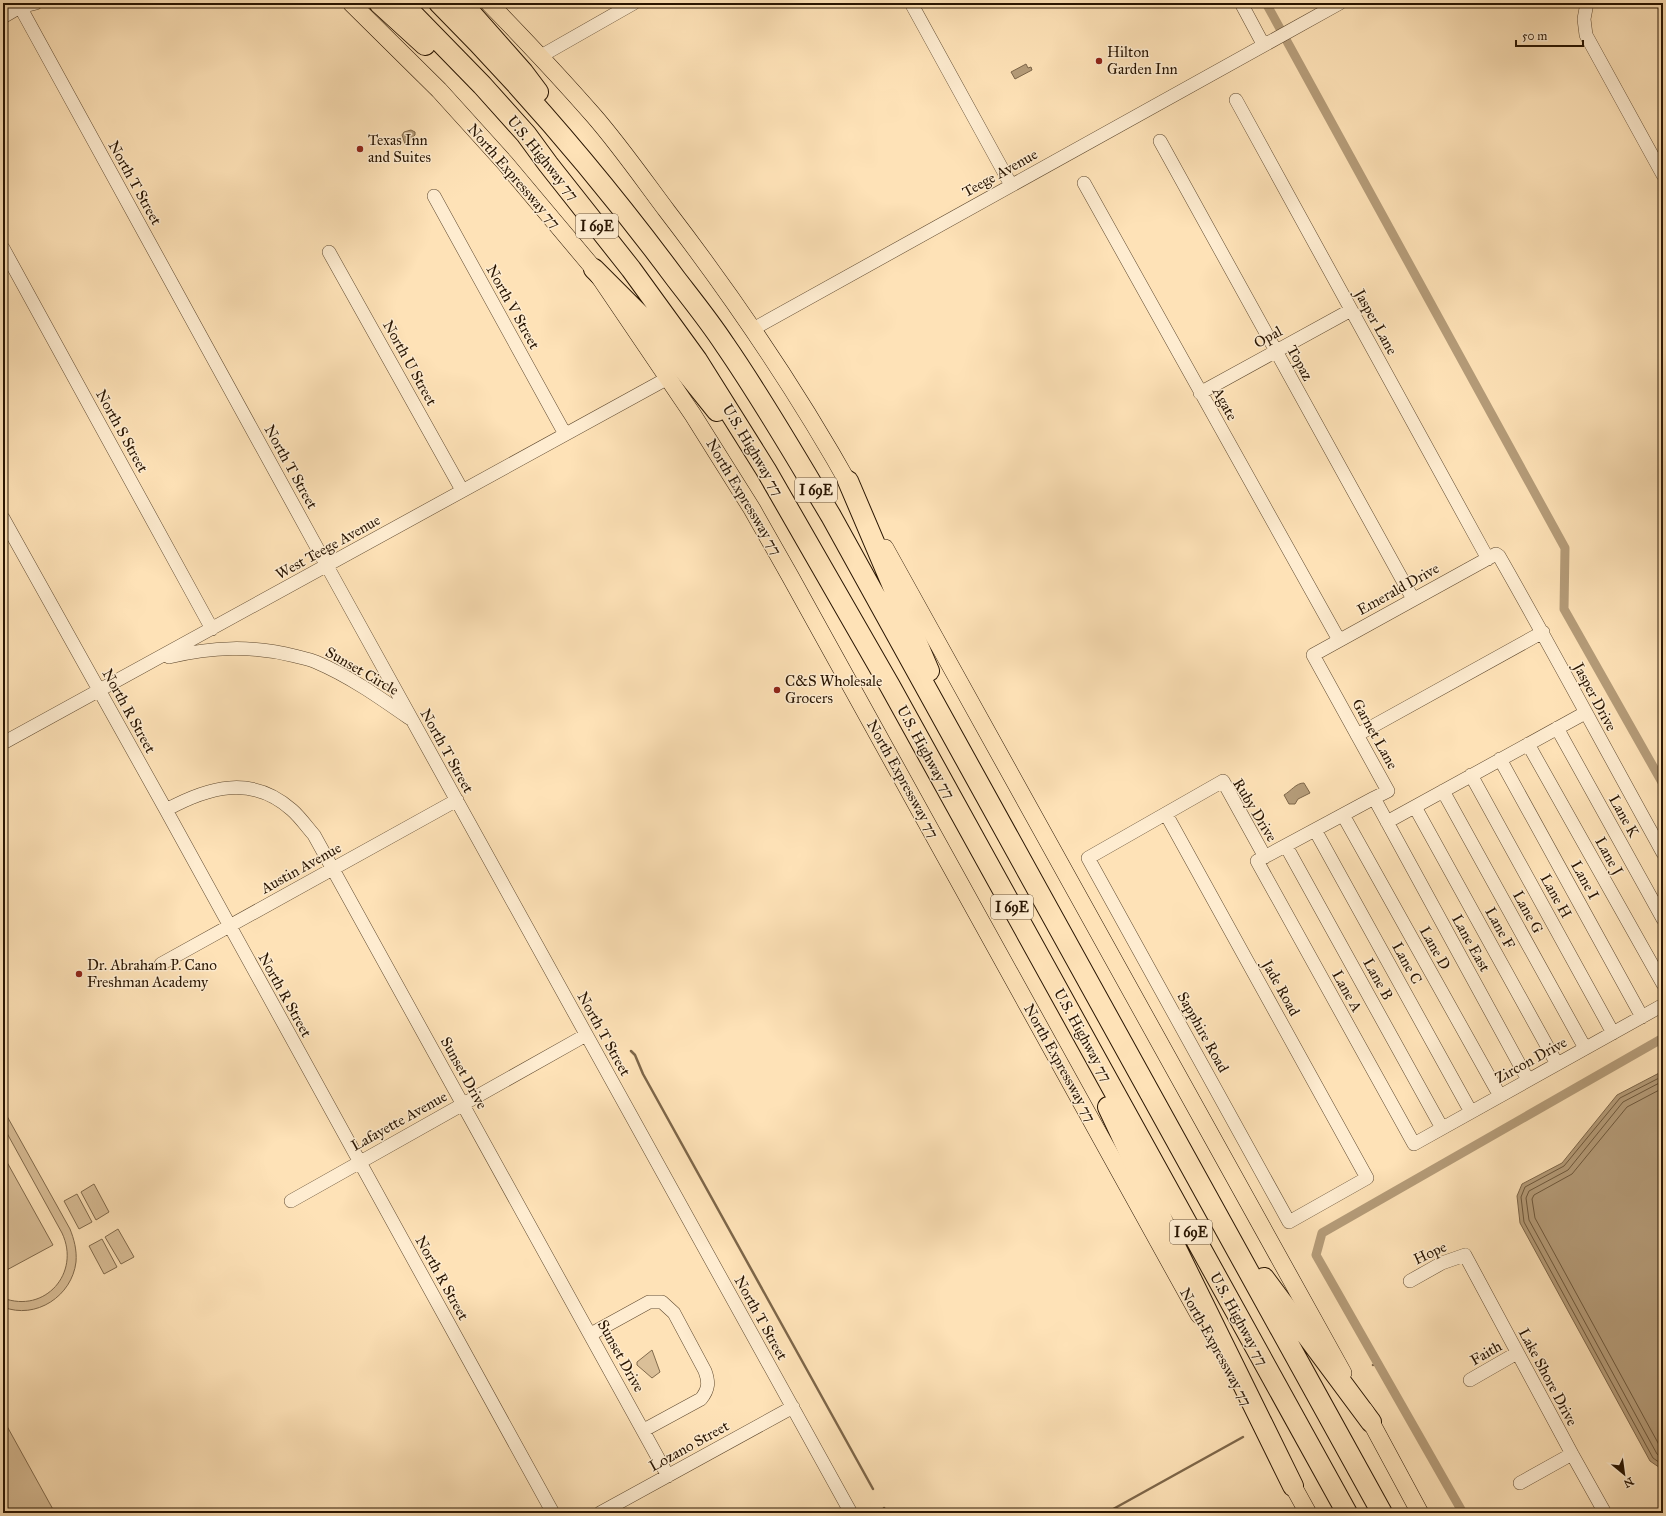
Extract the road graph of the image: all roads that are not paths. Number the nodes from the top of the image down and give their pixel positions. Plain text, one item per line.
1 (36, 3) edge
2 (351, 3) edge
3 (379, 3) edge
4 (402, 3) edge
5 (439, 3) edge
6 (462, 3) edge
7 (489, 3) edge
8 (634, 3) edge
9 (911, 3) edge
10 (1241, 3) edge
11 (1340, 3) edge
12 (1587, 3) edge
13 (20, 4) edge
14 (3, 17) edge
15 (1267, 42) junction
16 (541, 56) junction
17 (1236, 100) dead end
18 (1160, 141) dead end
19 (581, 157) junction
20 (548, 164) junction
21 (1663, 175) edge
22 (1084, 183) dead end
23 (1011, 185) junction
24 (434, 196) dead end
25 (3, 248) edge
26 (329, 252) dead end
27 (594, 269) junction
28 (1351, 310) junction
29 (753, 329) junction
30 (1276, 351) junction
31 (668, 378) junction
32 (1200, 393) junction
33 (565, 434) junction
34 (766, 470) junction
35 (848, 481) junction
36 (462, 490) junction
37 (3, 518) edge
38 (1494, 557) junction
39 (327, 566) junction
40 (1413, 600) junction
41 (212, 629) junction
42 (1543, 632) junction
43 (1339, 640) junction
44 (1313, 655) joint
45 (152, 661) junction
46 (99, 690) junction
47 (1585, 713) junction
48 (412, 719) junction
49 (1557, 728) junction
50 (1357, 735) junction
51 (3, 743) edge
52 (1528, 744) junction
53 (1500, 760) junction
54 (1472, 775) junction
55 (1443, 791) junction
56 (1374, 798) junction
57 (457, 800) junction
58 (1415, 806) junction
59 (166, 810) junction
60 (1166, 814) junction
61 (1343, 815) junction
62 (1387, 822) junction
63 (1315, 830) junction
64 (1286, 846) junction
65 (1014, 847) junction
66 (1663, 853) edge
67 (1265, 857) junction
68 (1088, 858) joint
69 (333, 869) junction
70 (1663, 919) edge
71 (228, 925) junction
72 (1036, 950) junction
73 (161, 964) dead end
74 (1663, 984) edge
75 (1663, 1005) edge
76 (1642, 1017) junction
77 (1613, 1033) junction
78 (586, 1035) junction
79 (1585, 1048) junction
80 (1557, 1064) junction
81 (1528, 1080) junction
82 (1500, 1096) junction
83 (463, 1104) junction
84 (1471, 1112) junction
85 (1166, 1122) junction
86 (1442, 1128) junction
87 (1414, 1144) joint
88 (359, 1162) junction
89 (291, 1201) dead end
90 (1289, 1222) joint
91 (1465, 1255) joint
92 (1410, 1281) dead end
93 (591, 1334) junction
94 (1517, 1353) junction
95 (1470, 1380) dead end
96 (793, 1407) junction
97 (1371, 1422) junction
98 (644, 1430) junction
99 (1572, 1454) junction
100 (668, 1476) junction
101 (1520, 1483) dead end
102 (1293, 1486) junction
103 (552, 1513) edge
104 (600, 1513) edge
105 (851, 1513) edge
106 (1308, 1513) edge
107 (1347, 1513) edge
108 (1382, 1513) edge
109 (1420, 1513) edge
110 (1605, 1513) edge

1 - 13 street
2 - 27 main road, North Expressway 77
3 - 20 highway
4 - 20 highway, U.S. Highway 77 / I 69E
5 - 19 highway, U.S. Highway 77 / I 69E
6 - 19 highway
7 - 16 main road
8 - 16 street
9 - 23 street
10 - 15 street
11 - 15 street, Teege Avenue
12 - 21 street
13 - 14 street
13 - 39 street, North T Street
15 - 23 street, Teege Avenue
16 - 29 main road
17 - 28 street, Jasper Lane
18 - 30 street, Topaz
19 - 65 highway, U.S. Highway 77 / I 69E
20 - 34 highway, U.S. Highway 77 / I 69E
22 - 32 street, Agate
23 - 29 street, Teege Avenue
24 - 33 street, North V Street
25 - 41 street, North S Street
26 - 36 street, North U Street
27 - 31 main road, North Expressway 77
27 - 34 highway
28 - 30 street, Opal
28 - 38 street, Jasper Lane
29 - 35 main road
30 - 32 street, Opal
30 - 40 street, Topaz
31 - 33 street, West Teege Avenue
31 - 102 main road, North Expressway 77
32 - 43 street, Agate
33 - 36 street, West Teege Avenue
34 - 72 highway, U.S. Highway 77 / I 69E
35 - 65 highway
35 - 97 main road
36 - 39 street, West Teege Avenue
37 - 46 street, North R Street
38 - 40 street, Emerald Drive
38 - 42 street, Jasper Drive
39 - 41 street, West Teege Avenue
39 - 48 street, North T Street
40 - 43 street, Emerald Drive
41 - 45 street, West Teege Avenue
42 - 47 street, Jasper Drive
42 - 50 street
43 - 44 street, Emerald Drive
44 - 50 street, Garnet Lane
45 - 46 street, West Teege Avenue
45 - 48 street, Sunset Circle
46 - 51 street, West Teege Avenue
46 - 59 street, North R Street
47 - 49 street
47 - 66 street, Jasper Drive
48 - 57 street, North T Street
49 - 52 street
49 - 70 street, Lane K
50 - 56 street, Garnet Lane
52 - 53 street
52 - 74 street, Lane J
53 - 54 street
53 - 76 street, Lane I
54 - 55 street
54 - 77 street, Lane H
55 - 58 street
55 - 79 street, Lane G
56 - 61 street, Ruby Drive
56 - 62 street
57 - 69 street, Austin Avenue
57 - 78 street, North T Street
58 - 62 street
58 - 80 street, Lane F
59 - 69 street, Sunset Drive
59 - 71 street, North R Street
60 - 67 street, Ruby Drive
60 - 68 street, Ruby Drive
60 - 90 street, Jade Road
61 - 63 street, Ruby Drive
61 - 82 street, Lane D
62 - 81 street, Lane East
63 - 64 street, Ruby Drive
63 - 84 street, Lane C
64 - 67 street, Ruby Drive
64 - 86 street, Lane B
65 - 85 highway, U.S. Highway 77 / I 69E
67 - 87 street, Lane A
68 - 90 street, Sapphire Road
69 - 71 street, Austin Avenue
69 - 83 street, Sunset Drive
71 - 73 street, Austin Avenue
71 - 88 street, North R Street
72 - 102 highway
72 - 107 highway, U.S. Highway 77 / I 69E
75 - 76 street, Zircon Drive
76 - 77 street, Zircon Drive
77 - 79 street, Zircon Drive
78 - 83 street, Lafayette Avenue
78 - 96 street, North T Street
79 - 80 street, Zircon Drive
80 - 81 street, Zircon Drive
81 - 82 street, Zircon Drive
82 - 84 street, Zircon Drive
83 - 88 street, Lafayette Avenue
83 - 93 street, Sunset Drive
84 - 86 street, Zircon Drive
85 - 97 highway
85 - 108 highway, U.S. Highway 77 / I 69E
86 - 87 street, Zircon Drive
88 - 89 street, Lafayette Avenue
88 - 103 street, North R Street
91 - 92 street, Hope
91 - 94 street, Lake Shore Drive
93 - 98 street, Sunset Drive
93 - 98 street
94 - 95 street, Faith
94 - 99 street, Lake Shore Drive
96 - 100 street, Lozano Street
96 - 105 street, North T Street
97 - 109 main road
98 - 100 street, Sunset Drive
99 - 101 street
99 - 110 street, Lake Shore Drive
100 - 104 street, Lozano Street
102 - 106 main road, North Expressway 77

